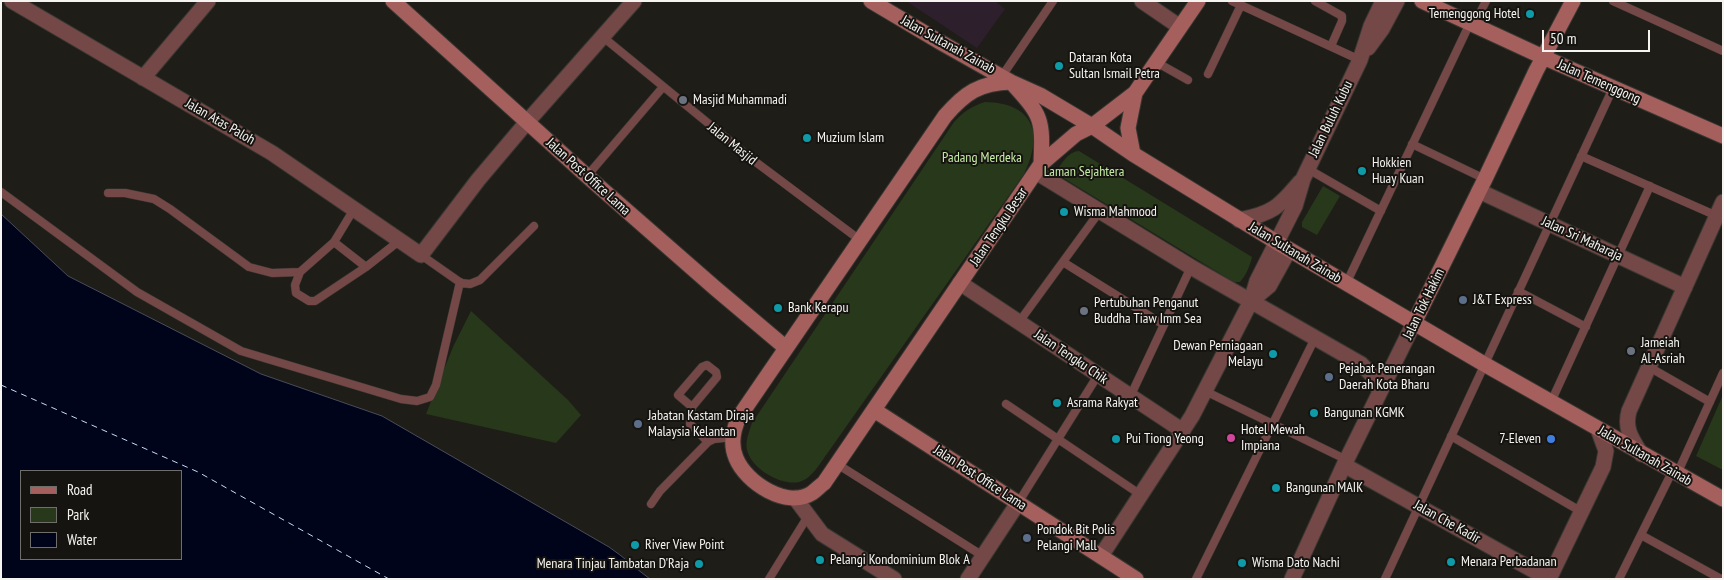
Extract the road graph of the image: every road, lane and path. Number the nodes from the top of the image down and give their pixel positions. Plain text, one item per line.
1 (12, 1) edge
2 (208, 1) edge
3 (393, 1) edge
4 (634, 1) edge
5 (871, 1) edge
6 (1053, 1) edge
7 (1142, 1) edge
8 (1198, 1) edge
9 (1232, 1) edge
10 (1315, 1) edge
11 (1383, 1) edge
12 (1397, 1) edge
13 (1422, 1) edge
14 (1486, 1) edge
15 (1573, 1) edge
16 (1613, 1) edge
17 (1246, 5) edge
18 (1472, 24) junction
19 (1180, 27) junction
20 (609, 42) dead end
21 (1331, 46) junction
22 (1723, 51) edge
23 (1543, 57) junction
24 (1360, 60) junction
25 (1156, 62) junction
26 (1208, 74) dead end
27 (143, 78) junction
28 (1006, 79) junction
29 (1188, 80) dead end
30 (663, 87) junction
31 (1613, 88) junction
32 (1135, 93) junction
33 (526, 122) junction
34 (1092, 126) junction
35 (1723, 136) edge
36 (1412, 144) junction
37 (1132, 154) junction
38 (1581, 156) junction
39 (1039, 168) junction
40 (1305, 174) junction
41 (586, 176) junction
42 (1482, 185) junction
43 (1650, 186) junction
44 (1, 192) edge
45 (108, 193) dead end
46 (354, 209) junction
47 (1720, 209) edge
48 (1100, 211) junction
49 (1381, 211) junction
50 (1239, 220) junction
51 (1550, 224) junction
52 (534, 226) dead end
53 (860, 240) junction
54 (399, 241) junction
55 (334, 242) junction
56 (1283, 247) junction
57 (421, 255) junction
58 (1618, 256) junction
59 (1063, 262) junction
60 (366, 267) junction
61 (1191, 267) junction
62 (300, 272) junction
63 (460, 282) junction
64 (960, 283) junction
65 (1346, 284) junction
66 (1684, 287) junction
67 (1518, 291) junction
68 (1251, 301) junction
69 (1019, 322) junction
70 (1414, 323) junction
71 (1164, 325) junction
72 (1586, 327) junction
73 (1315, 338) junction
74 (786, 348) junction
75 (1484, 364) junction
76 (1649, 367) junction
77 (1723, 373) edge
78 (1098, 375) junction
79 (1205, 391) junction
80 (1380, 392) junction
81 (1130, 397) junction
82 (1551, 402) junction
83 (1710, 402) junction
84 (1006, 404) dead end
85 (692, 407) junction
86 (874, 410) junction
87 (1273, 424) junction
88 (1598, 429) junction
89 (1182, 431) junction
90 (1451, 436) junction
91 (733, 437) junction
92 (1058, 439) junction
93 (708, 442) junction
94 (1641, 454) junction
95 (1346, 462) junction
96 (837, 464) junction
97 (1675, 473) junction
98 (1141, 495) junction
99 (795, 498) junction
100 (1723, 499) edge
101 (1018, 503) junction
102 (651, 504) dead end
103 (1418, 506) junction
104 (1582, 512) junction
105 (808, 516) junction
106 (1641, 535) junction
107 (983, 556) junction
108 (1101, 556) junction
109 (769, 579) edge
110 (894, 579) edge
111 (968, 579) edge
112 (1136, 579) edge
113 (1196, 579) edge
114 (1292, 579) edge
115 (1384, 579) edge
116 (1549, 579) edge
117 (1619, 579) edge
118 (1721, 579) edge

1 - 27 street, Jalan Atas Paloh
2 - 27 street
3 - 33 main road, Jalan Post Office Lama
4 - 33 street
5 - 28 main road, Jalan Sultanah Zainab
6 - 28 lane
7 - 19 street
8 - 19 main road
9 - 17 lane
10 - 21 lane
11 - 24 street, Jalan Buluh Kubu
12 - 24 street, Jalan Buluh Kubu
13 - 18 main road, Jalan Temenggong
14 - 18 lane
15 - 23 main road, Jalan Tok Hakim
16 - 22 lane
17 - 21 lane
17 - 26 lane
18 - 23 main road, Jalan Temenggong
18 - 36 lane
19 - 25 main road
20 - 30 lane, Jalan Masjid
21 - 24 lane
23 - 31 main road, Jalan Temenggong
23 - 42 main road, Jalan Tok Hakim
24 - 40 street, Jalan Buluh Kubu
25 - 29 lane
25 - 32 main road
27 - 46 street, Jalan Atas Paloh
28 - 34 main road, Jalan Sultanah Zainab
28 - 39 main road
28 - 53 main road
30 - 41 lane
30 - 53 lane, Jalan Masjid
31 - 35 main road, Jalan Temenggong
31 - 38 lane
32 - 34 main road, Jalan Tengku Besar
32 - 37 main road
33 - 41 main road, Jalan Post Office Lama
33 - 57 street
34 - 37 main road, Jalan Sultanah Zainab
34 - 39 main road, Jalan Tengku Besar
36 - 42 lane
36 - 49 lane
37 - 50 main road, Jalan Sultanah Zainab
38 - 43 lane
38 - 51 lane
39 - 48 street
39 - 64 main road, Jalan Tengku Besar
40 - 49 lane
40 - 50 street, Jalan Buluh Kubu
40 - 56 street, Jalan Buluh Kubu
41 - 74 main road, Jalan Post Office Lama
42 - 51 street, Jalan Sri Maharaja
42 - 70 main road, Jalan Tok Hakim
43 - 47 lane
43 - 58 lane
44 - 63 lane
45 - 62 lane
46 - 54 street, Jalan Atas Paloh
46 - 55 lane
47 - 66 street
48 - 59 lane
48 - 61 street
49 - 65 lane
50 - 56 main road, Jalan Sultanah Zainab
51 - 58 street, Jalan Sri Maharaja
51 - 67 lane
52 - 63 lane
53 - 74 main road
54 - 57 street, Jalan Atas Paloh
54 - 60 lane
55 - 60 lane
55 - 62 lane
56 - 65 main road, Jalan Sultanah Zainab
56 - 68 street
57 - 63 lane
58 - 66 street, Jalan Sri Maharaja
58 - 72 lane
59 - 69 lane
59 - 71 lane
60 - 62 lane
61 - 68 street
61 - 71 lane
64 - 69 street, Jalan Tengku Chik
64 - 86 main road, Jalan Tengku Besar
65 - 70 main road, Jalan Sultanah Zainab
66 - 76 street
67 - 72 lane
67 - 75 lane
68 - 73 street
68 - 79 street
69 - 78 street, Jalan Tengku Chik
70 - 75 main road, Jalan Sultanah Zainab
70 - 80 street, Jalan Tok Hakim
71 - 81 lane
72 - 82 lane
73 - 80 street
73 - 87 lane
74 - 91 main road
75 - 82 main road, Jalan Sultanah Zainab
75 - 90 lane
76 - 83 lane
76 - 94 street
77 - 83 lane
78 - 81 street, Jalan Tengku Chik
78 - 92 lane
79 - 87 lane
79 - 89 street
80 - 95 street, Jalan Tok Hakim
81 - 89 street, Jalan Tengku Chik
82 - 88 main road, Jalan Sultanah Zainab
83 - 97 lane
84 - 92 lane
85 - 85 lane
85 - 93 lane
86 - 96 main road, Jalan Tengku Besar
86 - 101 main road, Jalan Post Office Lama
87 - 95 lane
87 - 113 lane
88 - 94 main road, Jalan Sultanah Zainab
88 - 104 street
89 - 98 street
90 - 103 lane
90 - 104 lane
91 - 93 lane
91 - 99 main road
92 - 98 lane
92 - 101 lane
93 - 102 lane
94 - 97 main road, Jalan Sultanah Zainab
95 - 103 street, Jalan Che Kadir
95 - 114 street, Jalan Tok Hakim
96 - 99 main road, Jalan Tengku Besar
96 - 107 lane
97 - 100 main road, Jalan Sultanah Zainab
97 - 106 lane
98 - 108 street
99 - 105 street
101 - 107 street
101 - 108 main road, Jalan Post Office Lama
103 - 115 lane
103 - 116 street, Jalan Che Kadir
104 - 116 street
105 - 109 lane
105 - 110 street
106 - 117 lane
106 - 118 lane
107 - 111 street
108 - 112 main road, Jalan Post Office Lama

